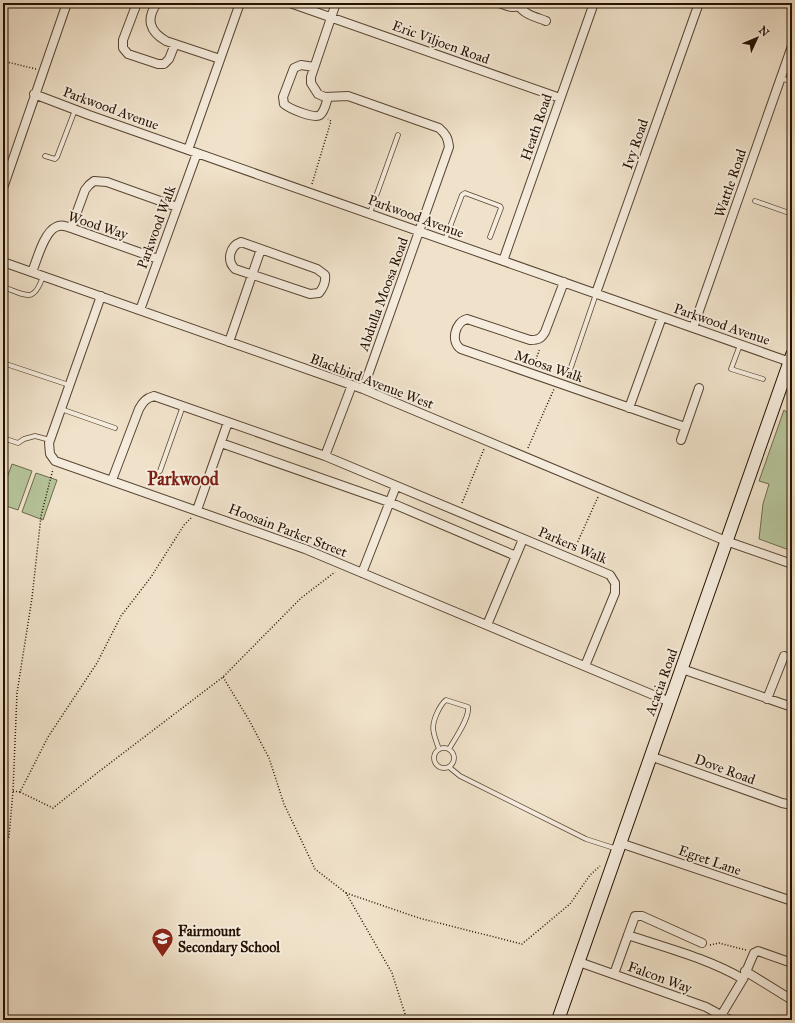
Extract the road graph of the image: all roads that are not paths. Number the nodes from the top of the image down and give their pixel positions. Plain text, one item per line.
1 (67, 3) edge
2 (136, 3) edge
3 (157, 3) edge
4 (240, 3) edge
5 (290, 3) edge
6 (336, 3) edge
7 (499, 3) edge
8 (594, 3) edge
9 (699, 3) edge
10 (521, 5) edge
11 (332, 17) junction
12 (546, 21) dead end
13 (175, 44) junction
14 (792, 46) edge
15 (790, 58) edge
16 (220, 59) junction
17 (314, 68) junction
18 (781, 78) junction
19 (792, 82) edge
20 (34, 94) junction
21 (328, 97) junction
22 (560, 98) junction
23 (75, 110) junction
24 (398, 135) dead end
25 (188, 150) junction
26 (197, 153) junction
27 (46, 156) dead end
28 (3, 188) edge
29 (755, 201) dead end
30 (178, 207) junction
31 (370, 213) junction
32 (792, 214) edge
33 (71, 228) junction
34 (420, 231) junction
35 (490, 237) dead end
36 (445, 240) junction
37 (261, 249) junction
38 (158, 259) junction
39 (503, 261) junction
40 (3, 262) edge
41 (32, 272) junction
42 (43, 276) junction
43 (252, 276) junction
44 (564, 282) junction
45 (3, 287) edge
46 (596, 293) junction
47 (101, 296) junction
48 (140, 310) junction
49 (662, 317) junction
50 (692, 328) junction
51 (229, 342) junction
52 (740, 344) junction
53 (791, 358) edge
54 (3, 362) edge
55 (570, 370) dead end
56 (763, 379) dead end
57 (70, 385) junction
58 (352, 385) junction
59 (699, 388) dead end
60 (363, 389) junction
61 (183, 406) junction
62 (629, 408) junction
63 (61, 410) junction
64 (228, 422) junction
65 (685, 427) junction
66 (116, 428) dead end
67 (3, 438) edge
68 (50, 440) junction
69 (681, 440) dead end
70 (221, 443) junction
71 (325, 456) junction
72 (160, 471) dead end
73 (112, 480) junction
74 (396, 486) junction
75 (389, 502) junction
76 (197, 510) junction
77 (523, 538) junction
78 (726, 541) junction
79 (516, 556) junction
80 (792, 564) edge
81 (362, 573) junction
82 (487, 625) junction
83 (784, 656) dead end
84 (585, 666) junction
85 (682, 669) junction
86 (767, 699) junction
87 (670, 702) junction
88 (792, 707) edge
89 (439, 749) junction
90 (449, 749) junction
91 (650, 756) junction
92 (449, 768) junction
93 (792, 805) edge
94 (619, 846) junction
95 (792, 901) edge
96 (628, 934) junction
97 (702, 942) road end
98 (579, 962) junction
99 (792, 963) edge
100 (614, 974) junction
101 (744, 975) junction
102 (792, 1000) edge
103 (722, 1014) junction
104 (558, 1020) edge
105 (730, 1020) edge

1 - 20 street
2 - 13 street
3 - 13 street
4 - 16 street
5 - 11 street, Eric Viljoen Road
6 - 11 street
7 - 10 street
8 - 22 street, Heath Road
9 - 46 street, Ivy Road
10 - 12 street
11 - 17 street
11 - 22 street, Eric Viljoen Road
13 - 16 street
14 - 15 street, Wattle Road
15 - 18 street, Wattle Road
16 - 25 street
17 - 21 street
17 - 21 street
18 - 19 lane
18 - 50 street, Wattle Road
20 - 23 street, Parkwood Avenue
20 - 28 street
21 - 34 street, Abdulla Moosa Road
22 - 39 street, Heath Road
23 - 25 street, Parkwood Avenue
23 - 27 lane
24 - 31 lane
25 - 26 street, Parkwood Avenue
26 - 30 street, Parkwood Walk
26 - 31 street, Parkwood Avenue
29 - 32 lane
30 - 33 street
30 - 38 street, Parkwood Walk
31 - 34 street, Parkwood Avenue
33 - 38 street, Wood Way
33 - 41 street, Wood Way
34 - 36 street, Parkwood Avenue
34 - 60 street, Abdulla Moosa Road
35 - 36 lane
36 - 39 street, Parkwood Avenue
37 - 43 street
37 - 43 street
37 - 43 street
38 - 48 street, Parkwood Walk
39 - 44 street, Parkwood Avenue
40 - 41 street, Blackbird Avenue West
41 - 42 street, Blackbird Avenue West
42 - 45 lane
42 - 47 street, Blackbird Avenue West
43 - 51 street
44 - 46 street, Parkwood Avenue
44 - 62 street, Moosa Walk
46 - 49 street, Parkwood Avenue
46 - 55 lane
47 - 48 street, Blackbird Avenue West
47 - 57 street
48 - 51 street, Blackbird Avenue West
49 - 50 street, Parkwood Avenue
49 - 62 street
50 - 52 street, Parkwood Avenue
51 - 58 street, Blackbird Avenue West
52 - 53 street, Parkwood Avenue
52 - 56 lane
53 - 78 street, Acacia Road
54 - 57 lane
57 - 63 street
58 - 60 street, Blackbird Avenue West
58 - 71 street
59 - 65 street
60 - 78 street, Blackbird Avenue West
61 - 64 street, Parkers Walk
61 - 72 lane
61 - 73 street, Parkers Walk
62 - 65 street, Moosa Walk
63 - 66 lane
63 - 68 street
64 - 70 street
64 - 71 street, Parkers Walk
65 - 69 street
67 - 68 lane
68 - 73 street, Hoosain Parker Street
70 - 75 street
70 - 76 street
71 - 74 street, Parkers Walk
73 - 76 street, Hoosain Parker Street
74 - 75 street
74 - 77 street, Parkers Walk
75 - 79 street
75 - 81 street
76 - 81 street, Hoosain Parker Street
77 - 79 street, Parkers Walk
77 - 84 street, Parkers Walk
78 - 80 street, Blackbird Avenue West
78 - 85 street, Acacia Road
79 - 82 street, Parkers Walk
81 - 82 street, Hoosain Parker Street
82 - 84 street, Hoosain Parker Street
83 - 86 street
84 - 87 street, Hoosain Parker Street
85 - 86 street
85 - 87 street, Acacia Road
86 - 88 street
87 - 91 street, Acacia Road
89 - 90 lane
89 - 90 lane
89 - 92 lane
90 - 92 lane
91 - 93 street, Dove Road
91 - 94 street, Acacia Road
92 - 94 lane
94 - 95 street, Egret Lane
94 - 98 street, Acacia Road
96 - 97 street
96 - 100 street
96 - 101 street
98 - 100 street, Falcon Way
98 - 104 street, Acacia Road
99 - 101 street
100 - 103 street, Falcon Way
101 - 102 street
101 - 103 street
103 - 105 street, Falcon Way

